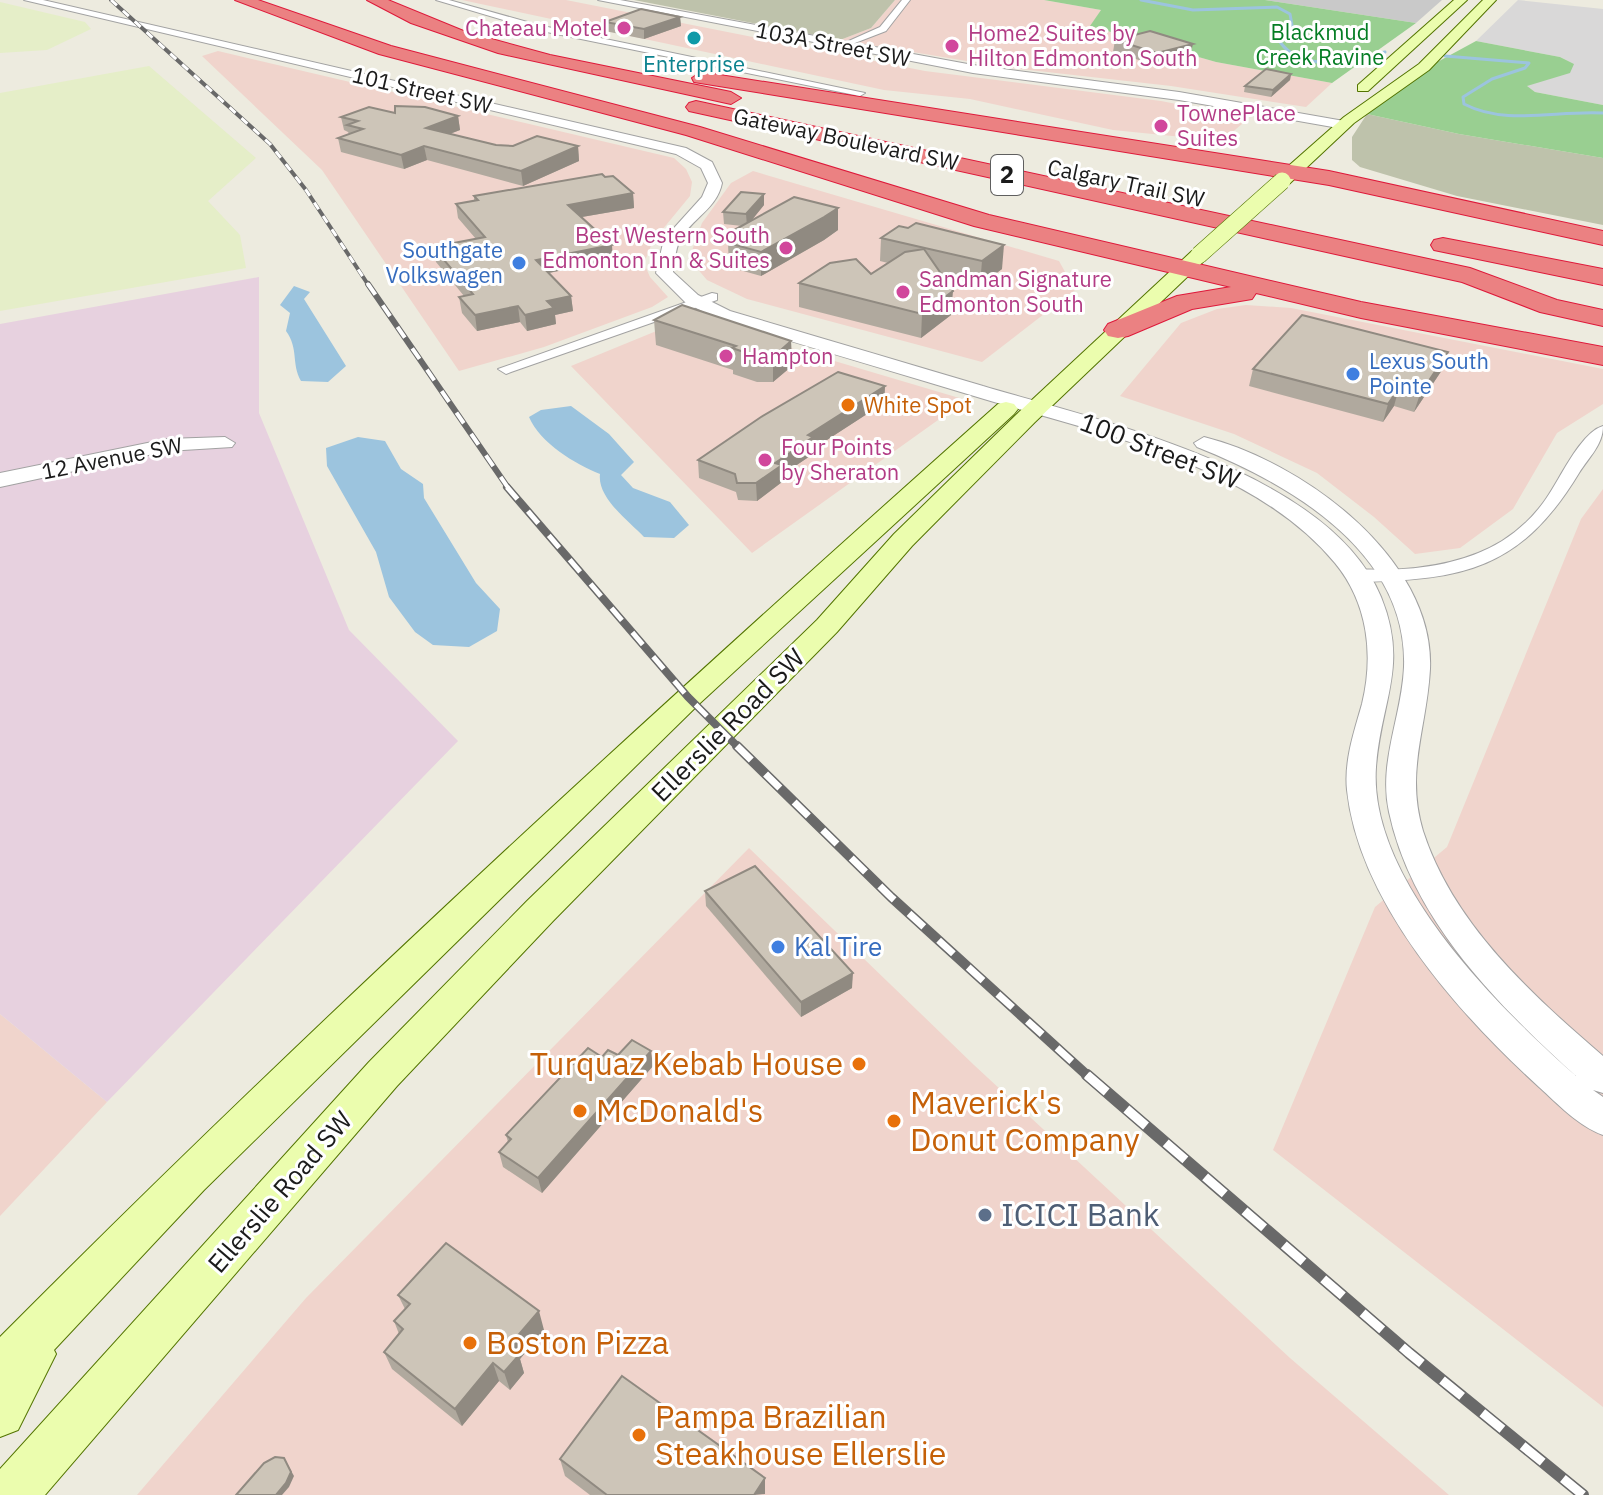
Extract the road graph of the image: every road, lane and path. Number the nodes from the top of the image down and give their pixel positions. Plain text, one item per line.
1 (29, 0) edge
2 (243, 0) edge
3 (276, 0) edge
4 (293, 0) edge
5 (359, 0) edge
6 (375, 0) edge
7 (390, 0) edge
8 (440, 0) edge
9 (603, 0) edge
10 (906, 0) edge
11 (1490, 0) edge
12 (1460, 1) edge
13 (341, 16) dead end
14 (1453, 37) junction
15 (845, 46) junction
16 (536, 55) junction
17 (1113, 86) junction
18 (860, 93) joint
19 (1338, 115) junction
20 (1081, 136) junction
21 (1295, 147) junction
22 (1319, 147) junction
23 (1213, 157) junction
24 (1277, 174) junction
25 (1236, 207) junction
26 (1473, 208) junction
27 (1376, 231) dead end
28 (1603, 238) edge
29 (1420, 240) dead end
30 (1181, 260) junction
31 (1470, 276) junction
32 (1603, 277) edge
33 (1603, 285) edge
34 (705, 300) junction
35 (1603, 306) edge
36 (1361, 310) junction
37 (1603, 318) edge
38 (1118, 330) junction
39 (1603, 356) edge
40 (506, 369) dead end
41 (1030, 397) junction
42 (1603, 431) edge
43 (225, 443) dead end
44 (0, 480) edge
45 (1357, 576) junction
46 (1390, 576) junction
47 (1603, 1078) edge
48 (1603, 1119) edge
49 (53, 1317) junction
50 (0, 1372) edge
51 (0, 1412) edge
52 (11, 1495) edge

1 - 34 street, 101 Street SW
2 - 30 highway
3 - 31 highway, Gateway Boulevard SW / 2
4 - 13 highway
5 - 16 highway
6 - 16 highway, Calgary Trail SW / 2
7 - 20 highway
8 - 18 street
9 - 15 street, 103A Street SW
10 - 15 street
11 - 14 main road, Ellerslie Road SW
12 - 14 main road
12 - 19 main road, Ellerslie Road SW
14 - 19 main road, Ellerslie Road SW
15 - 17 street, 103A Street SW
16 - 25 highway, Calgary Trail SW / 2
17 - 19 street, 103A Street SW
17 - 19 street, 103A Street SW
18 - 20 highway
19 - 21 main road, Ellerslie Road SW
19 - 22 main road, Ellerslie Road SW
20 - 23 highway
21 - 23 highway
21 - 24 main road, Ellerslie Road SW
22 - 24 main road, Ellerslie Road SW
22 - 26 highway
23 - 24 highway
24 - 26 highway
24 - 30 main road, Ellerslie Road SW, bridge
25 - 27 highway, Calgary Trail SW / 2
25 - 33 highway
26 - 28 highway
29 - 32 highway
30 - 36 highway
30 - 38 main road, Ellerslie Road SW
30 - 41 main road, Ellerslie Road SW
31 - 35 highway
31 - 37 highway, Gateway Boulevard SW / 2
34 - 40 street
34 - 41 street, 101 Street SW
34 - 41 street, 101 Street SW
36 - 38 highway
36 - 39 highway
38 - 41 main road, Ellerslie Road SW
41 - 45 street, 100 Street SW
41 - 46 street, 100 Street SW
41 - 49 main road, Ellerslie Road SW
41 - 52 main road, Ellerslie Road SW
42 - 46 street
43 - 44 street, 12 Avenue SW
45 - 46 street
45 - 48 street, 100 Street SW
46 - 47 street, 100 Street SW
49 - 50 main road, Ellerslie Road SW
49 - 51 main road

